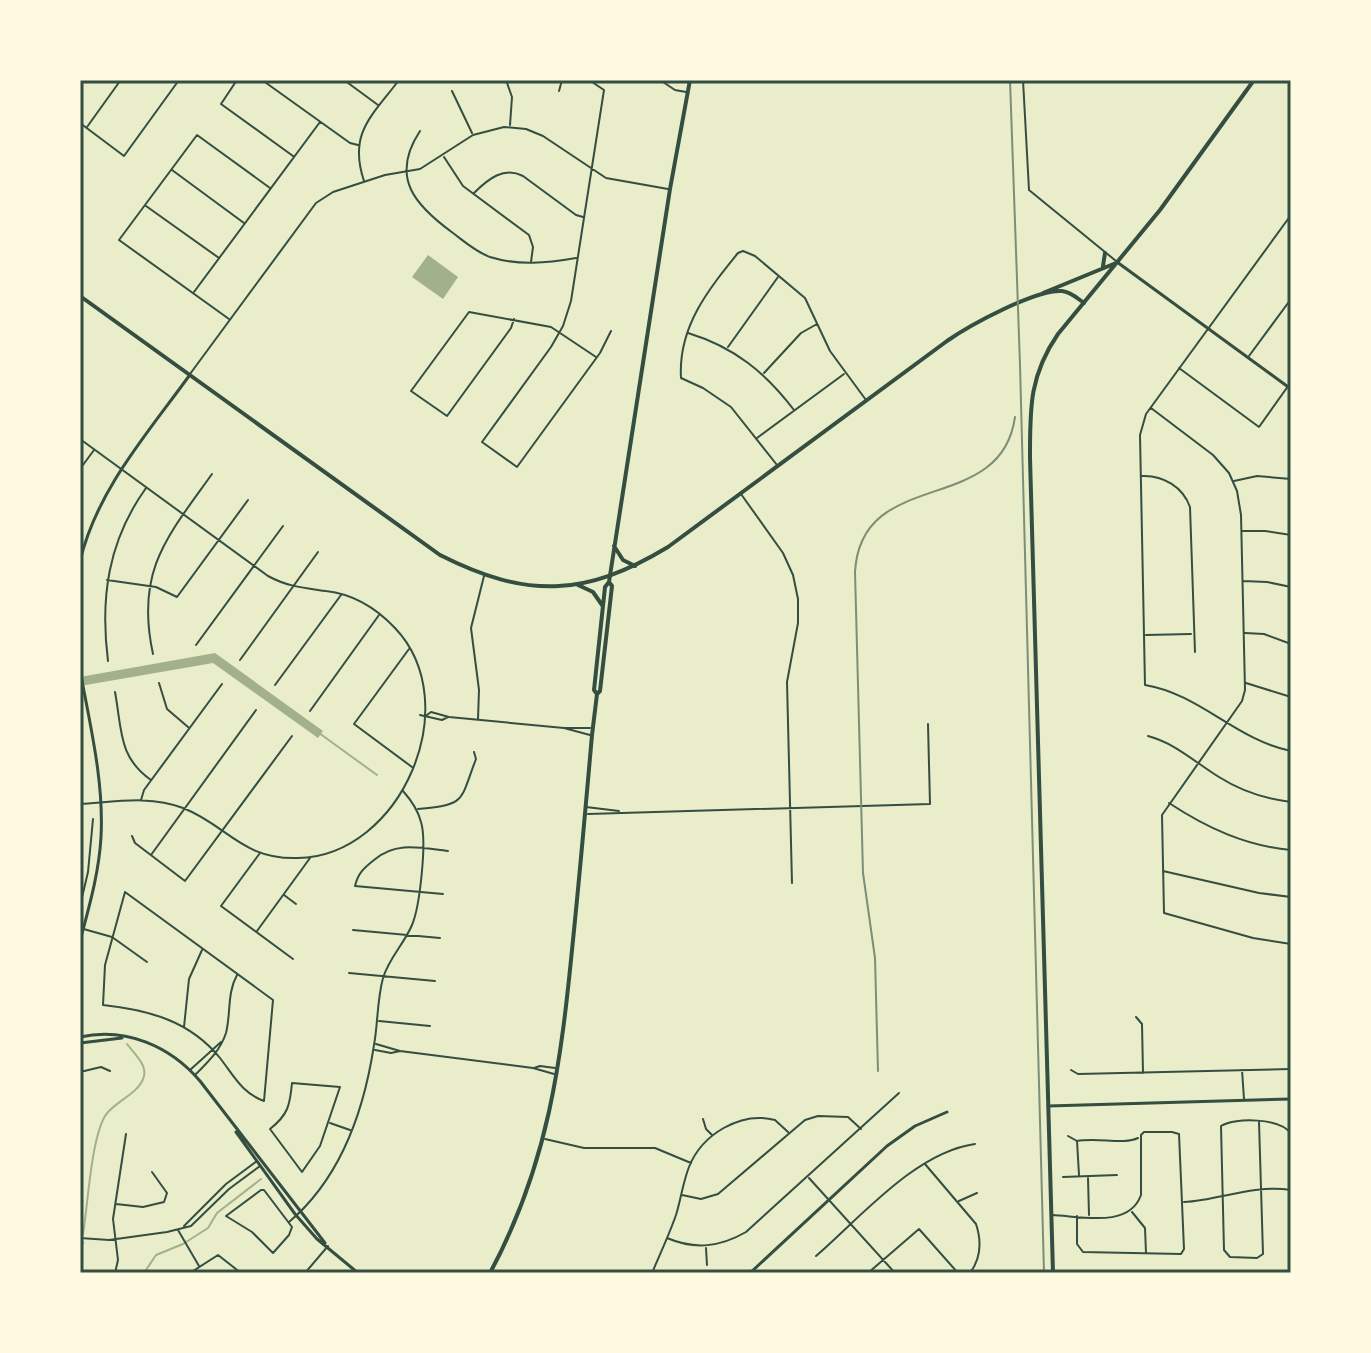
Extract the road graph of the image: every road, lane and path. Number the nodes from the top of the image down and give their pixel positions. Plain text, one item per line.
1 (179, 80) edge
2 (237, 80) edge
3 (262, 80) edge
4 (344, 80) edge
5 (399, 80) edge
6 (506, 80) edge
7 (562, 80) edge
8 (589, 80) edge
9 (660, 80) edge
10 (690, 80) edge
11 (1023, 80) edge
12 (1254, 80) edge
13 (120, 81) edge
14 (452, 91) dead end
15 (559, 91) dead end
16 (687, 93) junction
17 (380, 106) junction
18 (320, 122) junction
19 (80, 123) edge
20 (510, 127) junction
21 (86, 128) junction
22 (420, 131) dead end
23 (473, 135) junction
24 (358, 145) junction
25 (443, 156) junction
26 (295, 157) junction
27 (171, 169) junction
28 (592, 170) junction
29 (407, 172) junction
30 (364, 182) junction
31 (270, 188) junction
32 (670, 189) junction
33 (473, 194) junction
34 (145, 205) junction
35 (1291, 215) edge
36 (584, 217) junction
37 (245, 223) junction
38 (1105, 253) junction
39 (578, 258) junction
40 (220, 259) junction
41 (1117, 262) junction
42 (531, 263) junction
43 (1103, 267) junction
44 (779, 276) junction
45 (193, 293) junction
46 (80, 296) edge
47 (1291, 299) edge
48 (1026, 301) junction
49 (1084, 303) junction
50 (514, 319) junction
51 (230, 320) junction
52 (817, 324) junction
53 (1208, 328) junction
54 (611, 331) dead end
55 (561, 332) junction
56 (686, 332) junction
57 (728, 348) junction
58 (1248, 357) junction
59 (597, 358) junction
60 (1179, 368) junction
61 (763, 374) junction
62 (845, 374) junction
63 (189, 375) junction
64 (1291, 382) edge
65 (1289, 388) edge
66 (866, 400) junction
67 (1151, 408) junction
68 (794, 410) junction
69 (757, 438) junction
70 (80, 439) edge
71 (95, 449) junction
72 (777, 466) junction
73 (80, 469) edge
74 (121, 469) junction
75 (212, 474) dead end
76 (1141, 476) junction
77 (1291, 479) edge
78 (1233, 482) junction
79 (147, 487) junction
80 (740, 493) junction
81 (248, 500) dead end
82 (183, 514) junction
83 (283, 526) dead end
84 (1241, 532) junction
85 (1291, 535) edge
86 (218, 540) junction
87 (614, 546) junction
88 (318, 552) dead end
89 (80, 561) edge
90 (254, 565) junction
91 (635, 566) junction
92 (484, 575) junction
93 (609, 579) junction
94 (107, 580) junction
95 (1242, 581) junction
96 (578, 585) junction
97 (149, 586) junction
98 (293, 587) junction
99 (1291, 587) edge
100 (342, 594) junction
101 (603, 607) junction
102 (380, 614) junction
103 (1244, 633) junction
104 (1194, 634) junction
105 (1145, 635) junction
106 (1291, 644) edge
107 (196, 645) dead end
108 (409, 648) junction
109 (1195, 652) dead end
110 (153, 654) dead end
111 (240, 660) dead end
112 (108, 661) dead end
113 (80, 670) edge
114 (81, 677) edge
115 (159, 683) dead end
116 (1245, 683) junction
117 (222, 684) dead end
118 (275, 685) dead end
119 (115, 692) dead end
120 (597, 694) junction
121 (1291, 697) edge
122 (256, 710) dead end
123 (310, 711) dead end
124 (420, 715) dead end
125 (426, 715) junction
126 (478, 720) junction
127 (1226, 723) junction
128 (928, 724) dead end
129 (189, 728) junction
130 (564, 728) junction
131 (593, 728) junction
132 (592, 735) junction
133 (292, 736) dead end
134 (1148, 736) dead end
135 (1291, 751) edge
136 (474, 752) dead end
137 (1197, 762) junction
138 (413, 767) junction
139 (151, 780) junction
140 (402, 790) junction
141 (141, 800) junction
142 (101, 802) junction
143 (1291, 802) edge
144 (1168, 803) junction
145 (80, 804) edge
146 (586, 807) junction
147 (790, 807) junction
148 (185, 809) junction
149 (416, 809) junction
150 (620, 811) junction
151 (585, 814) junction
152 (93, 819) dead end
153 (221, 832) junction
154 (132, 836) dead end
155 (423, 848) junction
156 (1291, 850) edge
157 (448, 851) dead end
158 (260, 853) junction
159 (151, 855) junction
160 (311, 857) junction
161 (1162, 871) junction
162 (792, 883) dead end
163 (418, 892) junction
164 (443, 894) dead end
165 (284, 895) junction
166 (1291, 897) edge
167 (296, 904) dead end
168 (80, 906) edge
169 (82, 928) edge
170 (353, 930) dead end
171 (257, 932) junction
172 (407, 934) junction
173 (112, 937) junction
174 (440, 938) dead end
175 (80, 941) edge
176 (1291, 944) edge
177 (203, 949) junction
178 (293, 959) dead end
179 (147, 962) dead end
180 (349, 973) dead end
181 (238, 974) junction
182 (384, 976) junction
183 (435, 981) dead end
184 (1136, 1017) dead end
185 (377, 1021) junction
186 (430, 1026) dead end
187 (184, 1027) junction
188 (80, 1041) edge
189 (222, 1042) junction
190 (375, 1044) junction
191 (212, 1049) junction
192 (374, 1050) junction
193 (400, 1051) junction
194 (216, 1054) junction
195 (1291, 1069) edge
196 (190, 1070) junction
197 (1071, 1070) dead end
198 (1242, 1070) junction
199 (110, 1071) dead end
200 (80, 1072) edge
201 (558, 1072) junction
202 (1143, 1073) junction
203 (195, 1075) junction
204 (899, 1093) dead end
205 (1291, 1099) edge
206 (1244, 1100) junction
207 (1048, 1106) junction
208 (947, 1112) dead end
209 (703, 1119) dead end
210 (1259, 1122) junction
211 (329, 1123) junction
212 (235, 1128) junction
213 (862, 1129) junction
214 (352, 1130) junction
215 (788, 1132) junction
216 (126, 1134) dead end
217 (1291, 1134) edge
218 (1068, 1136) dead end
219 (713, 1137) junction
220 (1141, 1137) junction
221 (544, 1139) junction
222 (1077, 1141) junction
223 (975, 1144) dead end
224 (260, 1158) junction
225 (256, 1162) junction
226 (264, 1163) junction
227 (691, 1163) junction
228 (924, 1163) junction
229 (259, 1167) junction
230 (152, 1172) dead end
231 (1117, 1175) dead end
232 (809, 1177) junction
233 (1063, 1177) dead end
234 (1080, 1177) junction
235 (1088, 1177) junction
236 (1262, 1189) junction
237 (1291, 1190) edge
238 (977, 1193) dead end
239 (681, 1194) junction
240 (1222, 1198) junction
241 (831, 1200) junction
242 (957, 1202) junction
243 (1183, 1202) junction
244 (115, 1204) junction
245 (299, 1210) junction
246 (1132, 1211) junction
247 (295, 1214) junction
248 (1051, 1215) junction
249 (1077, 1216) junction
250 (1089, 1216) junction
251 (288, 1220) junction
252 (852, 1225) junction
253 (183, 1227) junction
254 (177, 1230) junction
255 (80, 1238) edge
256 (667, 1238) junction
257 (115, 1239) junction
258 (327, 1245) junction
259 (706, 1246) junction
260 (1146, 1255) junction
261 (816, 1256) dead end
262 (884, 1260) junction
263 (707, 1265) dead end
264 (199, 1267) junction
265 (115, 1273) edge
266 (190, 1273) edge
267 (241, 1273) edge
268 (305, 1273) edge
269 (358, 1273) edge
270 (490, 1273) edge
271 (652, 1273) edge
272 (750, 1273) edge
273 (868, 1273) edge
274 (895, 1273) edge
275 (958, 1273) edge
276 (970, 1273) edge
277 (1053, 1273) edge

1 - 21 street
2 - 26 street
3 - 18 street
4 - 17 street
5 - 17 street
6 - 20 street
7 - 15 street
8 - 28 street
9 - 16 street
10 - 16 main road
11 - 38 street
12 - 41 main road
13 - 21 street
14 - 23 street
16 - 32 main road
17 - 24 street
18 - 24 street
18 - 26 street
19 - 21 street
20 - 23 street
20 - 28 street
22 - 29 street
23 - 25 street
24 - 30 street
25 - 29 street
25 - 33 street
26 - 31 street
27 - 31 street
27 - 34 street
27 - 37 street
28 - 32 street
28 - 36 street
29 - 30 street
29 - 42 street
30 - 51 street
31 - 37 street
32 - 87 main road
33 - 36 street
33 - 42 street
34 - 40 street
34 - 45 street
35 - 53 street
36 - 39 street
37 - 40 street
38 - 41 street
38 - 43 main road
39 - 42 street
39 - 55 street
40 - 45 street
41 - 43 main road
41 - 49 main road
41 - 53 street
43 - 48 main road
44 - 52 street
44 - 56 street
44 - 57 street
45 - 51 street
46 - 63 main road
47 - 58 street
48 - 49 main road
48 - 66 main road
49 - 207 main road
50 - 50 street
50 - 55 street
51 - 63 street
52 - 61 street
52 - 62 street
53 - 58 street
53 - 60 street
54 - 59 street
55 - 59 street
55 - 59 street
56 - 57 street
56 - 69 street
57 - 61 street
58 - 65 street
60 - 65 street
60 - 67 street
61 - 68 street
62 - 66 street
62 - 68 street
63 - 74 street
63 - 92 main road
64 - 65 street
66 - 72 main road
67 - 76 street
67 - 78 street
68 - 69 street
69 - 72 street
70 - 71 street
71 - 73 street
71 - 74 street
72 - 80 main road
74 - 79 street
74 - 89 street
75 - 82 street
76 - 104 street
76 - 105 street
77 - 78 street
78 - 84 street
79 - 82 street
79 - 94 street
80 - 91 main road
80 - 147 street
81 - 86 street
82 - 86 street
82 - 97 street
83 - 90 street
84 - 85 street
84 - 95 street
86 - 90 street
86 - 97 street
87 - 91 main road
87 - 93 main road
88 - 98 street
90 - 98 street
90 - 107 street
91 - 93 main road
92 - 96 main road
92 - 126 street
93 - 96 main road
93 - 101 main road
93 - 120 main road
94 - 97 street
94 - 112 street
95 - 99 street
95 - 103 street
96 - 101 main road
97 - 110 street
98 - 100 street
98 - 111 street
100 - 102 street
100 - 118 street
101 - 120 main road
102 - 108 street
102 - 123 street
103 - 106 street
103 - 116 street
104 - 105 street
104 - 109 street
105 - 127 street
108 - 125 street
108 - 138 street
113 - 114 street
114 - 142 street
115 - 129 street
116 - 121 street
116 - 127 street
117 - 129 street
119 - 139 street
120 - 131 main road
122 - 148 street
124 - 125 street
125 - 126 street
125 - 138 street
126 - 130 street
127 - 135 street
127 - 137 street
128 - 147 street
129 - 139 street
130 - 131 street
130 - 132 street
131 - 132 main road
132 - 146 main road
133 - 153 street
134 - 137 street
136 - 149 street
137 - 143 street
137 - 144 street
138 - 140 street
139 - 141 street
140 - 149 street
140 - 160 street
141 - 142 street
141 - 148 street
142 - 145 street
142 - 169 street
144 - 156 street
144 - 161 street
146 - 150 street
146 - 151 main road
147 - 150 street
147 - 162 street
148 - 153 street
148 - 159 street
149 - 155 street
150 - 151 street
151 - 201 main road
152 - 168 street
153 - 158 street
153 - 159 street
154 - 159 street
155 - 157 street
155 - 163 street
155 - 163 street
158 - 160 street
158 - 171 street
160 - 165 street
161 - 166 street
161 - 176 street
163 - 164 street
163 - 172 street
165 - 167 street
165 - 171 street
169 - 173 street
169 - 175 street
170 - 172 street
171 - 178 street
172 - 174 street
172 - 182 street
173 - 177 street
173 - 179 street
173 - 187 street
177 - 181 street
177 - 187 street
180 - 182 street
181 - 189 street
181 - 194 street
182 - 183 street
182 - 185 street
184 - 202 street
185 - 186 street
185 - 190 street
187 - 191 street
188 - 196 street
189 - 191 street
189 - 194 street
190 - 192 street
190 - 193 street
191 - 194 street
191 - 196 street
192 - 193 street
192 - 214 street
193 - 201 street
194 - 203 street
195 - 198 street
196 - 203 street
197 - 202 street
198 - 202 street
198 - 206 street
199 - 200 street
201 - 221 main road
203 - 212 street
204 - 213 street
205 - 206 street
206 - 207 street
207 - 248 main road
208 - 241 street
209 - 219 street
210 - 217 street
210 - 236 street
210 - 240 street
211 - 211 street
211 - 214 street
212 - 224 street
212 - 225 street
213 - 215 street
213 - 232 street
214 - 245 street
215 - 219 street
215 - 239 street
216 - 244 street
218 - 222 street
219 - 227 street
220 - 222 street
220 - 243 street
220 - 246 street
221 - 227 street
221 - 270 main road
222 - 234 street
223 - 228 street
224 - 225 street
224 - 226 street
225 - 229 street
225 - 253 street
226 - 229 street
226 - 245 street
227 - 239 street
228 - 242 street
228 - 252 street
229 - 247 street
229 - 253 street
230 - 244 street
231 - 235 street
232 - 241 street
232 - 259 street
233 - 234 street
234 - 235 street
235 - 250 street
236 - 237 street
236 - 240 street
236 - 240 street
238 - 242 street
239 - 256 street
240 - 243 street
241 - 252 street
241 - 272 street
242 - 276 street
243 - 260 street
244 - 257 street
245 - 247 street
245 - 258 street
246 - 250 street
246 - 260 street
247 - 251 street
247 - 258 street
248 - 249 street
248 - 277 main road
249 - 250 street
249 - 260 street
251 - 251 street
252 - 261 street
252 - 262 street
253 - 254 street
254 - 257 street
254 - 264 street
255 - 257 street
256 - 259 street
256 - 271 street
257 - 265 street
258 - 268 street
258 - 269 street
259 - 263 street
262 - 273 street
262 - 274 street
262 - 275 street
264 - 266 street
264 - 267 street

